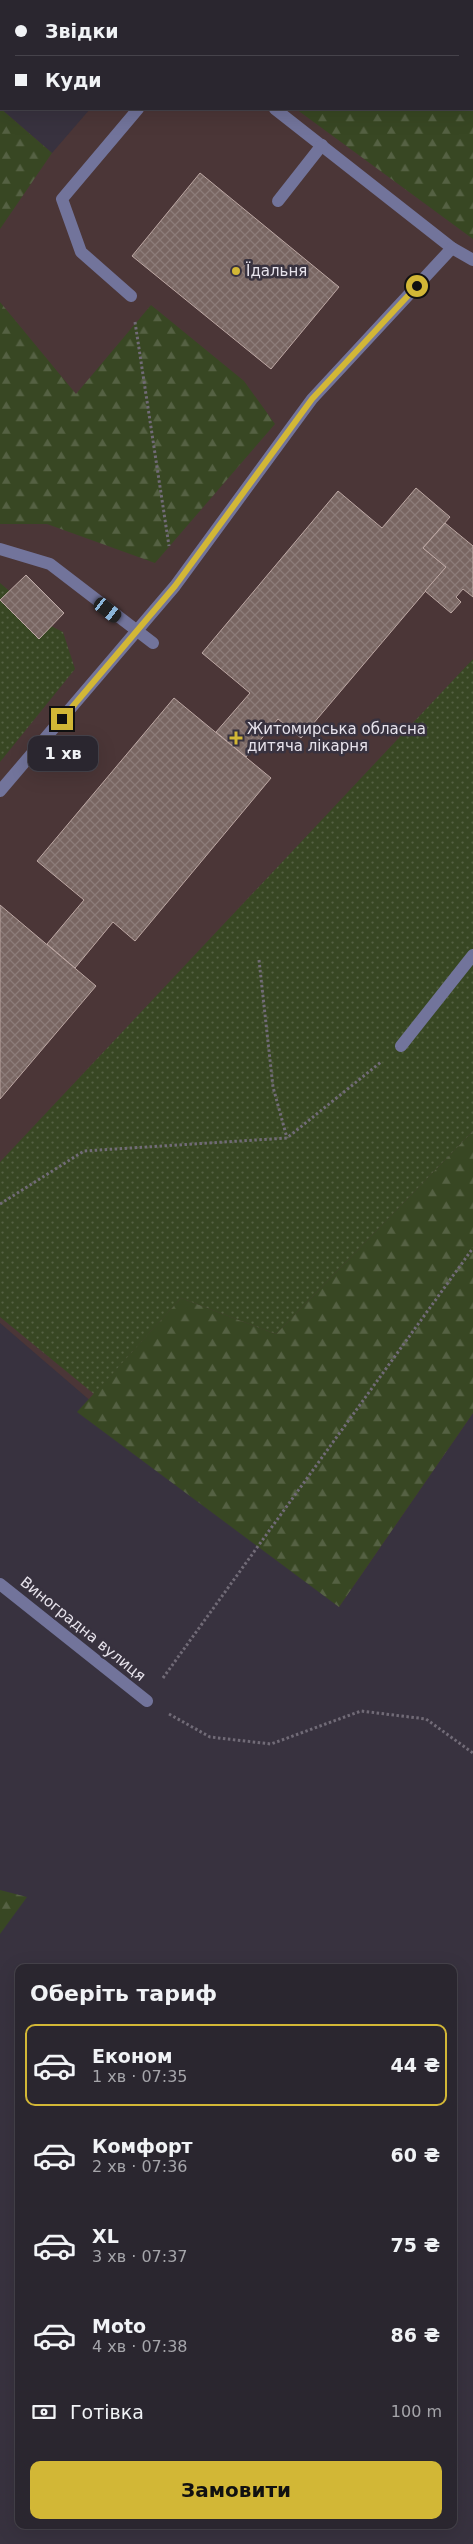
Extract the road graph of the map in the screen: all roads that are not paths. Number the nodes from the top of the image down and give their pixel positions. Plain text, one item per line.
1 (137, 110) edge
2 (276, 110) edge
3 (322, 145) junction
4 (278, 201) dead end
5 (452, 248) junction
6 (473, 260) edge
7 (131, 296) road end
8 (0, 549) edge
9 (137, 632) junction
10 (153, 643) dead end
11 (0, 791) edge
12 (473, 955) edge
13 (401, 1046) road end
14 (0, 1584) edge
15 (147, 1700) road end

1 - 7 street
2 - 3 street
3 - 4 street
3 - 5 street
5 - 6 street
5 - 9 street
8 - 9 street
9 - 10 street
9 - 11 street
12 - 13 street
14 - 15 street, Виноградна вулиця

